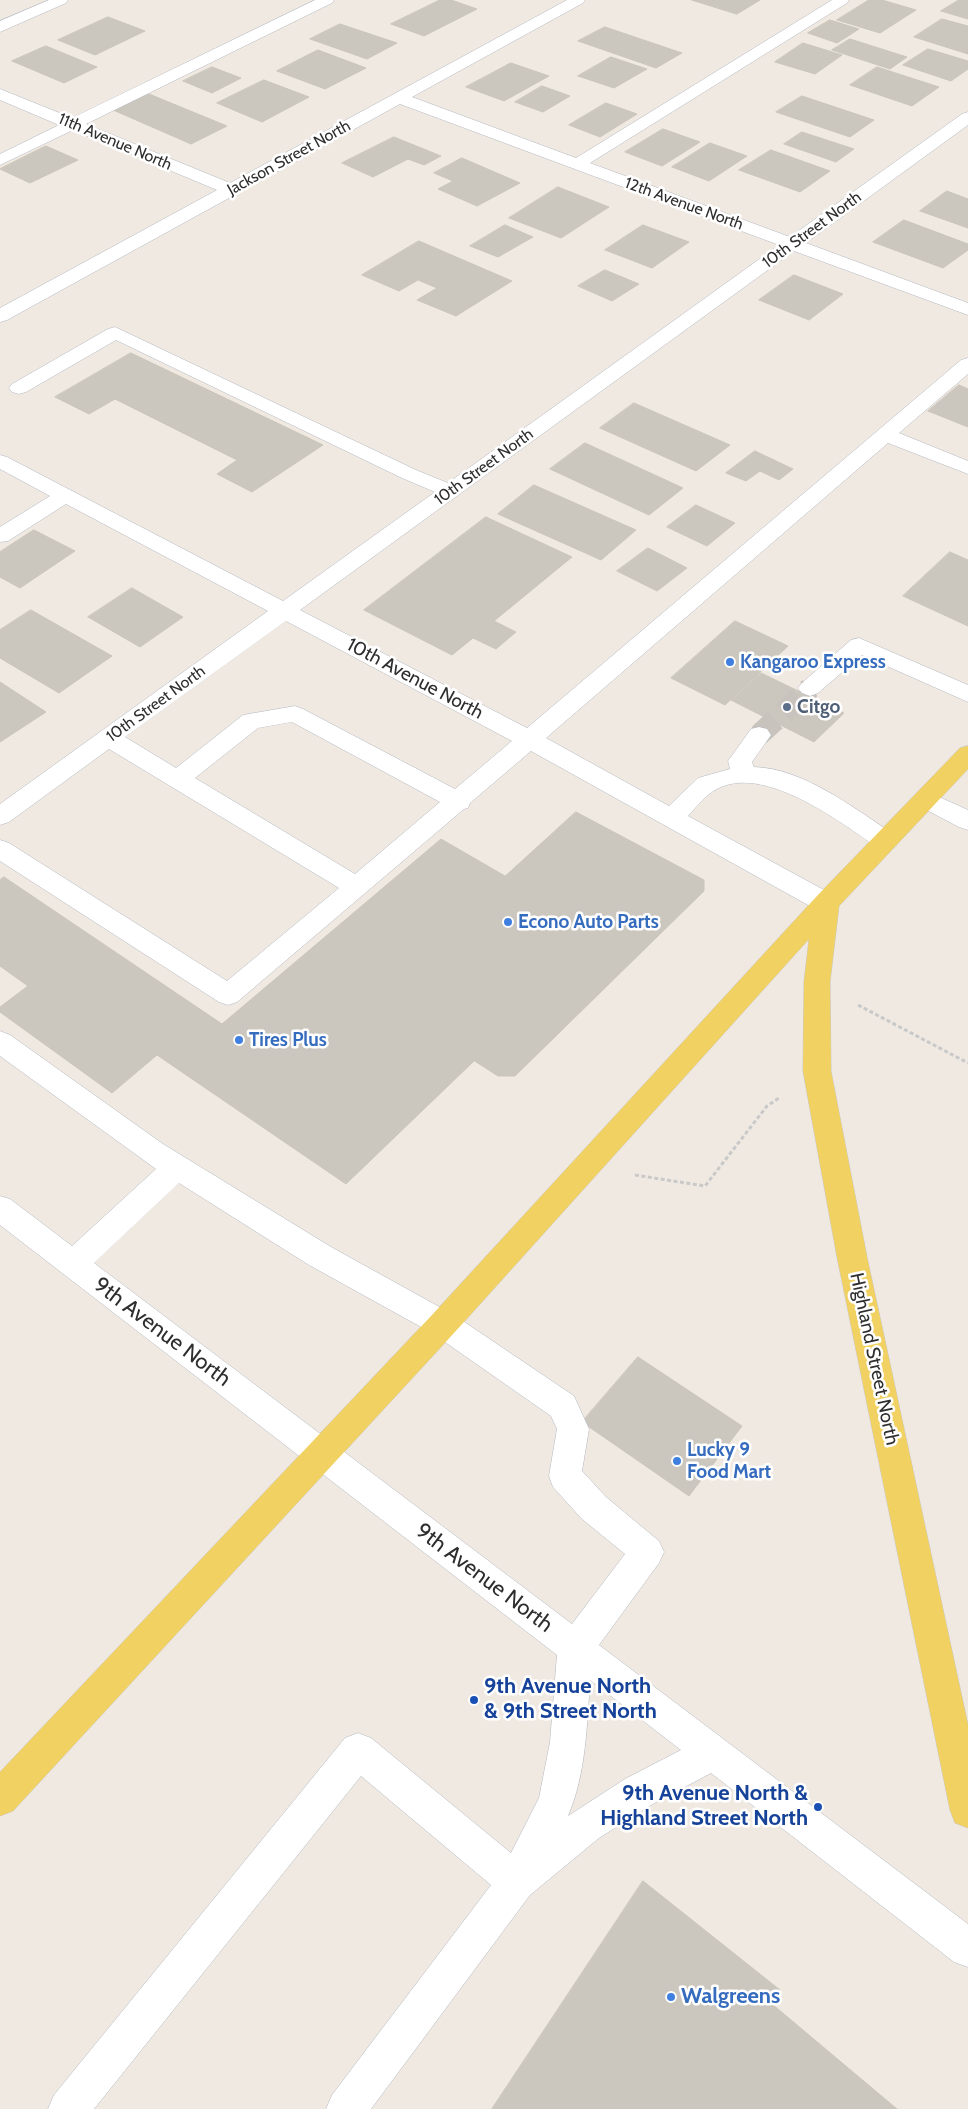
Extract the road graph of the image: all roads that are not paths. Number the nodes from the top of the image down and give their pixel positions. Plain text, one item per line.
1 (61, 0) edge
2 (327, 0) edge
3 (578, 0) edge
4 (842, 0) edge
5 (0, 27) edge
6 (0, 94) edge
7 (399, 98) junction
8 (968, 117) edge
9 (72, 124) junction
10 (0, 160) edge
11 (577, 164) junction
12 (231, 190) junction
13 (792, 244) junction
14 (968, 309) edge
15 (0, 316) edge
16 (968, 364) edge
17 (19, 388) dead end
18 (886, 435) junction
19 (0, 461) edge
20 (968, 468) edge
21 (450, 491) junction
22 (66, 495) junction
23 (0, 536) edge
24 (285, 611) junction
25 (810, 688) tunnel mouth
26 (968, 694) edge
27 (759, 735) tunnel mouth
28 (108, 738) junction
29 (528, 739) junction
30 (968, 754) edge
31 (742, 774) junction
32 (178, 779) junction
33 (926, 798) junction
34 (458, 802) junction
35 (0, 816) edge
36 (671, 818) junction
37 (968, 820) edge
38 (886, 840) junction
39 (0, 849) edge
40 (358, 887) junction
41 (826, 903) junction
42 (0, 1042) edge
43 (177, 1167) junction
44 (0, 1208) edge
45 (72, 1264) junction
46 (443, 1324) junction
47 (322, 1454) junction
48 (575, 1648) junction
49 (713, 1753) junction
50 (0, 1798) edge
51 (968, 1810) edge
52 (517, 1882) junction
53 (968, 1948) edge
54 (68, 2109) edge
55 (346, 2109) edge

1 - 5 street
2 - 9 street
3 - 7 street, Jackson Street North
4 - 11 street
6 - 9 street, 11th Avenue North
7 - 11 street, 12th Avenue North
7 - 12 street, Jackson Street North
8 - 13 street, 10th Street North
9 - 10 street
9 - 12 street, 11th Avenue North
11 - 13 street, 12th Avenue North
12 - 15 street, Jackson Street North
13 - 14 street, 12th Avenue North
13 - 21 street, 10th Street North
16 - 18 street
17 - 21 street
18 - 20 street
18 - 29 street
19 - 22 street, 10th Avenue North
21 - 24 street, 10th Street North
22 - 23 street
22 - 24 street, 10th Avenue North
24 - 28 street, 10th Street North
24 - 29 street, 10th Avenue North
25 - 26 street
27 - 31 street
28 - 32 street
28 - 35 street, 10th Street North
29 - 34 street
29 - 36 street, 10th Avenue North
30 - 33 main road
31 - 36 street
31 - 38 street
32 - 34 street
32 - 40 street
33 - 37 street
33 - 38 main road
34 - 40 street
36 - 41 street, 10th Avenue North
38 - 41 main road
39 - 40 street
41 - 46 main road
41 - 51 main road, Highland Street North
42 - 43 street
43 - 45 street
43 - 46 street
44 - 45 street, 9th Avenue North
45 - 47 street, 9th Avenue North
46 - 47 main road
46 - 48 street
47 - 48 street, 9th Avenue North
47 - 50 main road
48 - 49 street, 9th Avenue North
48 - 52 street
49 - 52 street
49 - 53 street, 9th Avenue North
52 - 54 street
52 - 55 street

